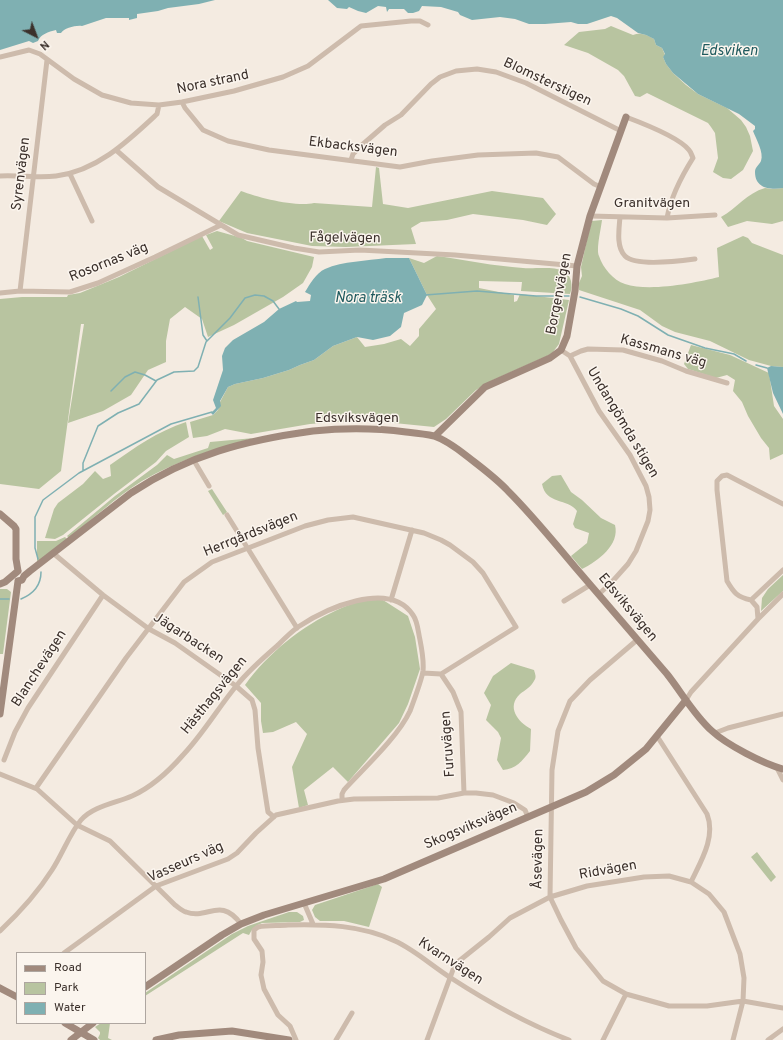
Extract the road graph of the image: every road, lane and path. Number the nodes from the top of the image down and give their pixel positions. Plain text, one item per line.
1 (428, 25) dead end
2 (0, 57) edge
3 (48, 60) junction
4 (182, 102) junction
5 (159, 105) junction
6 (626, 117) joint
7 (621, 131) junction
8 (116, 150) junction
9 (350, 160) junction
10 (70, 174) junction
11 (0, 176) edge
12 (34, 176) junction
13 (600, 187) junction
14 (715, 215) dead end
15 (590, 216) junction
16 (620, 217) junction
17 (667, 218) junction
18 (92, 221) dead end
19 (221, 225) junction
20 (695, 259) dead end
21 (577, 266) junction
22 (20, 291) junction
23 (0, 293) edge
24 (561, 350) junction
25 (570, 356) junction
26 (727, 383) dead end
27 (435, 436) junction
28 (193, 459) junction
29 (209, 486) dead end
30 (783, 504) edge
31 (0, 514) edge
32 (227, 515) dead end
33 (412, 530) junction
34 (248, 548) junction
35 (54, 553) junction
36 (783, 570) edge
37 (18, 576) junction
38 (0, 584) edge
39 (590, 585) junction
40 (599, 594) junction
41 (783, 594) edge
42 (103, 595) junction
43 (391, 600) junction
44 (751, 600) junction
45 (564, 601) dead end
46 (758, 619) junction
47 (297, 628) junction
48 (149, 629) junction
49 (637, 640) junction
50 (423, 672) junction
51 (441, 674) junction
52 (236, 686) junction
53 (686, 700) junction
54 (0, 714) edge
55 (783, 714) edge
56 (715, 733) junction
57 (657, 736) junction
58 (4, 760) dead end
59 (780, 768) edge
60 (0, 774) edge
61 (783, 780) edge
62 (36, 788) junction
63 (464, 793) junction
64 (342, 800) junction
65 (551, 808) junction
66 (274, 817) junction
67 (528, 817) junction
68 (77, 825) junction
69 (691, 882) junction
70 (156, 886) junction
71 (550, 897) junction
72 (304, 903) junction
73 (241, 924) junction
74 (312, 924) junction
75 (0, 931) edge
76 (65, 952) edge
77 (450, 977) junction
78 (146, 986) edge
79 (0, 988) edge
80 (626, 994) junction
81 (16, 996) edge
82 (743, 1001) junction
83 (783, 1008) edge
84 (352, 1013) dead end
85 (67, 1024) edge
86 (92, 1024) edge
87 (783, 1029) edge
88 (81, 1032) junction
89 (277, 1039) edge
90 (71, 1040) edge
91 (94, 1040) edge
92 (156, 1040) edge
93 (289, 1040) edge
94 (296, 1040) edge
95 (336, 1040) edge
96 (427, 1040) edge
97 (568, 1040) edge
98 (602, 1040) edge
99 (733, 1040) edge
100 (768, 1040) edge

1 - 4 street, Nora strand
2 - 3 street, Nora strand
3 - 5 street, Nora strand
3 - 12 street, Syrenvägen
4 - 5 street, Nora strand
4 - 9 street, Ekbacksvägen
5 - 8 street
6 - 7 street, Borgenvägen
6 - 17 street
7 - 9 street, Blomsterstigen
7 - 13 street, Borgenvägen
8 - 10 street
8 - 19 street, Fågelvägen
9 - 13 street, Ekbacksvägen
10 - 12 street
10 - 18 street
11 - 12 street
12 - 22 street, Syrenvägen
13 - 15 street, Borgenvägen
14 - 17 street, Granitvägen
15 - 16 street, Granitvägen
15 - 21 street, Borgenvägen
16 - 17 street, Granitvägen
16 - 20 street
19 - 21 street, Fågelvägen
19 - 22 street, Rosornas väg
21 - 24 street, Borgenvägen
22 - 23 street, Rosornas väg
24 - 25 street, Undangömda stigen
24 - 27 street, Borgenvägen
25 - 26 street, Kassmans väg
25 - 40 street, Undangömda stigen
27 - 28 street, Edsviksvägen
27 - 39 street, Edsviksvägen
28 - 29 street
28 - 35 street, Edsviksvägen
30 - 44 street
31 - 37 street
32 - 34 street
33 - 34 street, Herrgårdsvägen
33 - 43 street
33 - 51 street, Herrgårdsvägen
34 - 47 street
34 - 48 street, Herrgårdsvägen
35 - 37 street, Edsviksvägen
35 - 42 street, Jägarbacken
36 - 44 street
37 - 38 street, Edsviksvägen
37 - 54 street
39 - 40 street, Edsviksvägen
39 - 45 street
40 - 49 street, Edsviksvägen
41 - 46 street, Skogsviksvägen
42 - 48 street, Jägarbacken
42 - 58 street, Blanchevägen
43 - 47 street, Hästhagsvägen
43 - 50 street, Hästhagsvägen
44 - 46 street
46 - 53 street, Skogsviksvägen
47 - 52 street, Hästhagsvägen
48 - 52 street, Jägarbacken
48 - 62 street, Herrgårdsvägen
49 - 53 street, Edsviksvägen
49 - 65 street, Åsevägen
50 - 51 street
50 - 64 street, Hästhagsvägen
51 - 63 street, Furuvägen
52 - 66 street, Jägarbacken
52 - 68 street, Hästhagsvägen
53 - 56 street, Edsviksvägen
53 - 57 street, Skogsviksvägen
55 - 56 street
56 - 59 street, Edsviksvägen
57 - 65 street, Skogsviksvägen
57 - 69 street
59 - 61 street
60 - 62 street
62 - 68 street
63 - 64 street, Vasseurs väg
63 - 67 street, Vasseurs väg
64 - 66 street, Vasseurs väg
65 - 67 street, Skogsviksvägen
65 - 71 street, Åsevägen
66 - 70 street, Vasseurs väg
67 - 72 street, Skogsviksvägen
68 - 70 street
68 - 75 street, Hästhagsvägen
69 - 71 street, Ridvägen
69 - 82 street, Ridvägen
70 - 73 street
70 - 76 street, Vasseurs väg
71 - 77 street, Ridvägen
71 - 80 street, Åsevägen
72 - 73 street, Skogsviksvägen
72 - 74 street
73 - 78 street, Skogsviksvägen
74 - 77 street, Kvarnvägen
74 - 94 street, Kvarnvägen
77 - 96 street, Ridvägen
77 - 97 street, Kvarnvägen
79 - 81 street
80 - 82 street, Åsevägen
80 - 98 street
82 - 83 street, Åsevägen
82 - 99 street, Ridvägen
84 - 95 street
85 - 88 street
86 - 88 street
87 - 100 street
88 - 90 street
88 - 91 street
89 - 92 street
89 - 93 street

